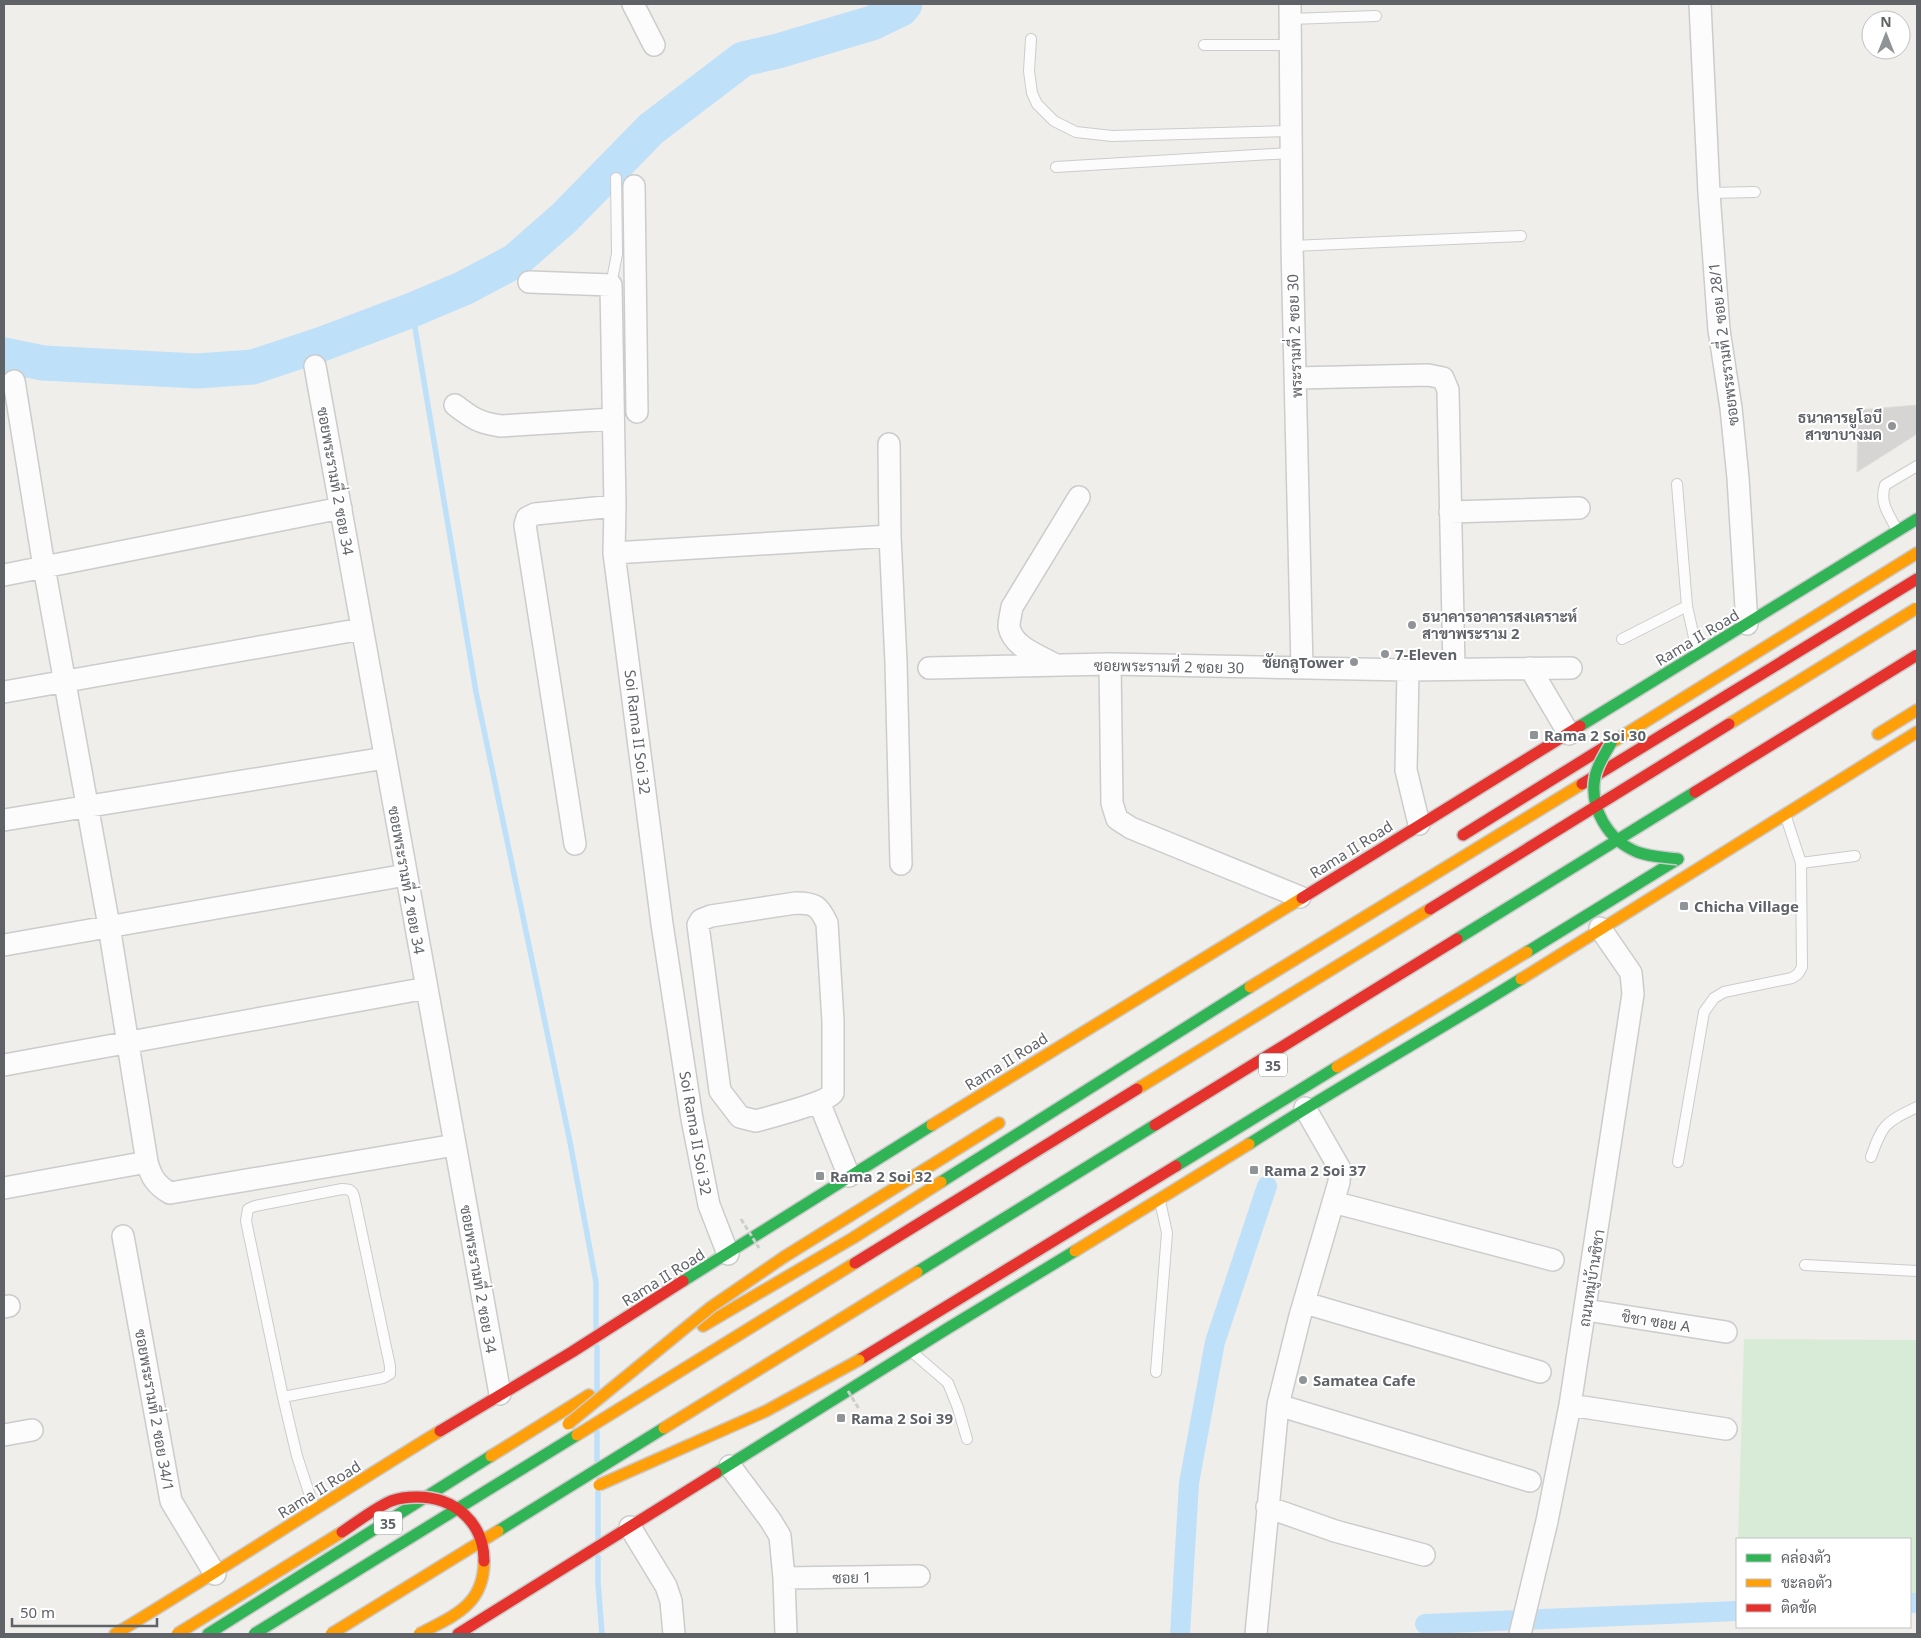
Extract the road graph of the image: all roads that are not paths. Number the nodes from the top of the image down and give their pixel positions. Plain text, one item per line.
1 (633, 4) edge
2 (1700, 4) edge
3 (1290, 11) edge
4 (1376, 16) dead end
5 (1031, 39) dead end
6 (654, 45) dead end
7 (1204, 45) dead end
8 (1290, 45) junction
9 (1290, 131) junction
10 (1290, 153) junction
11 (1056, 167) dead end
12 (625, 182) joint
13 (1755, 192) dead end
14 (1709, 193) junction
15 (1521, 236) dead end
16 (1292, 246) junction
17 (529, 282) dead end
18 (611, 285) junction
19 (610, 313) junction
20 (635, 314) junction
21 (315, 366) dead end
22 (1296, 378) junction
23 (14, 381) dead end
24 (455, 405) dead end
25 (637, 412) dead end
26 (613, 419) junction
27 (13, 430) edge
28 (889, 444) dead end
29 (1917, 466) edge
30 (1677, 484) dead end
31 (1079, 497) dead end
32 (615, 506) junction
33 (340, 508) junction
34 (1579, 508) dead end
35 (1450, 512) junction
36 (1917, 519) edge
37 (1897, 531) junction
38 (890, 536) junction
39 (614, 553) junction
40 (1917, 553) edge
41 (44, 567) junction
42 (4, 574) edge
43 (1917, 579) edge
44 (1687, 606) junction
45 (1917, 608) edge
46 (1747, 624) junction
47 (362, 629) junction
48 (1622, 639) dead end
49 (1698, 654) junction
50 (1917, 654) edge
51 (1054, 664) junction
52 (1110, 664) junction
53 (1917, 667) edge
54 (929, 668) dead end
55 (1302, 668) junction
56 (1454, 668) junction
57 (1530, 668) junction
58 (1571, 668) dead end
59 (1408, 670) junction
60 (66, 682) junction
61 (4, 692) edge
62 (1917, 710) edge
63 (1917, 732) edge
64 (1569, 734) junction
65 (1868, 741) dead end
66 (1611, 744) junction
67 (385, 758) junction
68 (88, 805) junction
69 (1785, 815) junction
70 (4, 820) edge
71 (1419, 824) junction
72 (1450, 843) dead end
73 (575, 844) dead end
74 (1854, 856) dead end
75 (1800, 862) junction
76 (900, 864) dead end
77 (406, 875) junction
78 (1300, 898) junction
79 (109, 926) junction
80 (1600, 928) junction
81 (4, 945) edge
82 (427, 988) junction
83 (128, 1041) junction
84 (4, 1065) edge
85 (819, 1102) junction
86 (1917, 1107) edge
87 (1305, 1108) junction
88 (1012, 1115) dead end
89 (455, 1145) junction
90 (1870, 1157) dead end
91 (147, 1162) junction
92 (1678, 1162) dead end
93 (849, 1176) junction
94 (4, 1188) edge
95 (1160, 1200) junction
96 (1333, 1202) junction
97 (123, 1236) dead end
98 (728, 1254) junction
99 (1553, 1260) dead end
100 (1805, 1264) dead end
101 (1917, 1271) edge
102 (1305, 1303) junction
103 (1586, 1310) junction
104 (1726, 1332) dead end
105 (912, 1352) junction
106 (1156, 1372) dead end
107 (1540, 1372) dead end
108 (500, 1394) junction
109 (284, 1397) junction
110 (1278, 1405) junction
111 (1570, 1405) junction
112 (1726, 1429) dead end
113 (32, 1430) dead end
114 (4, 1435) edge
115 (967, 1439) dead end
116 (730, 1466) junction
117 (1530, 1481) dead end
118 (483, 1493) junction
119 (576, 1495) junction
120 (1267, 1507) junction
121 (314, 1509) junction
122 (505, 1527) junction
123 (625, 1530) junction
124 (1424, 1555) dead end
125 (215, 1574) junction
126 (919, 1576) dead end
127 (784, 1578) junction
128 (1521, 1628) edge
129 (115, 1634) edge
130 (177, 1634) edge
131 (208, 1634) edge
132 (254, 1634) edge
133 (331, 1634) edge
134 (348, 1634) edge
135 (420, 1634) edge
136 (458, 1634) edge
137 (674, 1634) edge
138 (786, 1634) edge
139 (1256, 1634) edge

1 - 6 street
2 - 14 street, ซอยพระรามที่ 2 ซอย 28/1
3 - 4 lane
3 - 8 street, พระรามที่ 2 ซอย 30
5 - 9 lane
7 - 8 lane
8 - 9 street, พระรามที่ 2 ซอย 30
9 - 10 street, พระรามที่ 2 ซอย 30
10 - 11 lane
10 - 16 street, พระรามที่ 2 ซอย 30
12 - 18 lane
12 - 20 street
13 - 14 lane
14 - 46 street, ซอยพระรามที่ 2 ซอย 28/1
15 - 16 lane
16 - 22 street, พระรามที่ 2 ซอย 30
17 - 18 street
18 - 19 street, Soi Rama II Soi 32
19 - 20 street
19 - 26 street, Soi Rama II Soi 32
20 - 25 street
21 - 33 street, ซอยพระรามที่ 2 ซอย 34
22 - 35 street
22 - 55 street, พระรามที่ 2 ซอย 30
23 - 27 street
24 - 26 street
26 - 32 street, Soi Rama II Soi 32
27 - 41 street
28 - 38 street
29 - 37 lane
30 - 44 lane
31 - 51 street
32 - 39 street, Soi Rama II Soi 32
32 - 73 street
33 - 41 street
33 - 47 street, ซอยพระรามที่ 2 ซอย 34
34 - 35 street
35 - 56 street
36 - 37 main road, Rama II Road
37 - 46 main road, Rama II Road
38 - 39 street
38 - 76 street
39 - 98 street, Soi Rama II Soi 32
40 - 66 main road
41 - 42 street
41 - 60 street
43 - 131 main road, 35
44 - 48 lane
44 - 49 lane
45 - 118 main road, bridge
46 - 49 main road, Rama II Road
47 - 60 street
47 - 67 street, ซอยพระรามที่ 2 ซอย 34
49 - 64 main road, Rama II Road
50 - 122 main road, bridge
51 - 52 street, ซอยพระรามที่ 2 ซอย 30
51 - 54 street, ซอยพระรามที่ 2 ซอย 30
52 - 55 street, ซอยพระรามที่ 2 ซอย 30
52 - 78 street
53 - 119 main road, 35
55 - 59 street, ซอยพระรามที่ 2 ซอย 30
56 - 57 street, ซอยพระรามที่ 2 ซอย 30
56 - 59 street, ซอยพระรามที่ 2 ซอย 30
57 - 58 street, ซอยพระรามที่ 2 ซอย 30
57 - 64 street
59 - 71 street
60 - 61 street
60 - 68 street
62 - 65 main road
63 - 69 main road
64 - 71 main road, Rama II Road
66 - 72 main road
66 - 119 main road, bridge
67 - 68 street
67 - 77 street, ซอยพระรามที่ 2 ซอย 34
68 - 70 street
68 - 79 street
69 - 75 lane
69 - 80 main road
71 - 78 main road, Rama II Road
74 - 75 lane
75 - 92 lane
77 - 79 street
77 - 82 street, ซอยพระรามที่ 2 ซอย 34
78 - 93 main road, Rama II Road
79 - 81 street
79 - 83 street
80 - 87 main road
80 - 103 street, ถนนหมู่บ้านชิชา
82 - 83 street
82 - 89 street, ซอยพระรามที่ 2 ซอย 34
83 - 84 street
83 - 91 street
85 - 85 street
85 - 93 street
86 - 90 lane
87 - 95 main road
87 - 96 street
88 - 118 main road, bridge
89 - 91 street
89 - 108 street, ซอยพระรามที่ 2 ซอย 34
91 - 94 street
93 - 98 main road, Rama II Road
95 - 105 main road
95 - 106 lane
96 - 99 street
96 - 102 street
97 - 125 street, ซอยพระรามที่ 2 ซอย 34/1
98 - 108 main road, Rama II Road
100 - 101 lane
102 - 107 street
102 - 110 street
103 - 104 street, ชิชา ซอย A
103 - 111 street, ถนนหมู่บ้านชิชา
105 - 115 lane
105 - 116 main road
108 - 121 main road, Rama II Road
109 - 109 lane
109 - 121 lane
110 - 117 street
110 - 120 street
111 - 112 street
111 - 128 street, ถนนหมู่บ้านชิชา
113 - 114 street
116 - 123 main road
116 - 127 street
118 - 132 main road, bridge
119 - 122 main road, bridge
119 - 134 main road, 35
120 - 124 street
120 - 139 street
121 - 125 main road, Rama II Road
122 - 133 main road, bridge
123 - 136 main road
123 - 137 street
125 - 129 main road, Rama II Road
126 - 127 street, ซอย 1
127 - 138 street
130 - 135 main road, bridge

